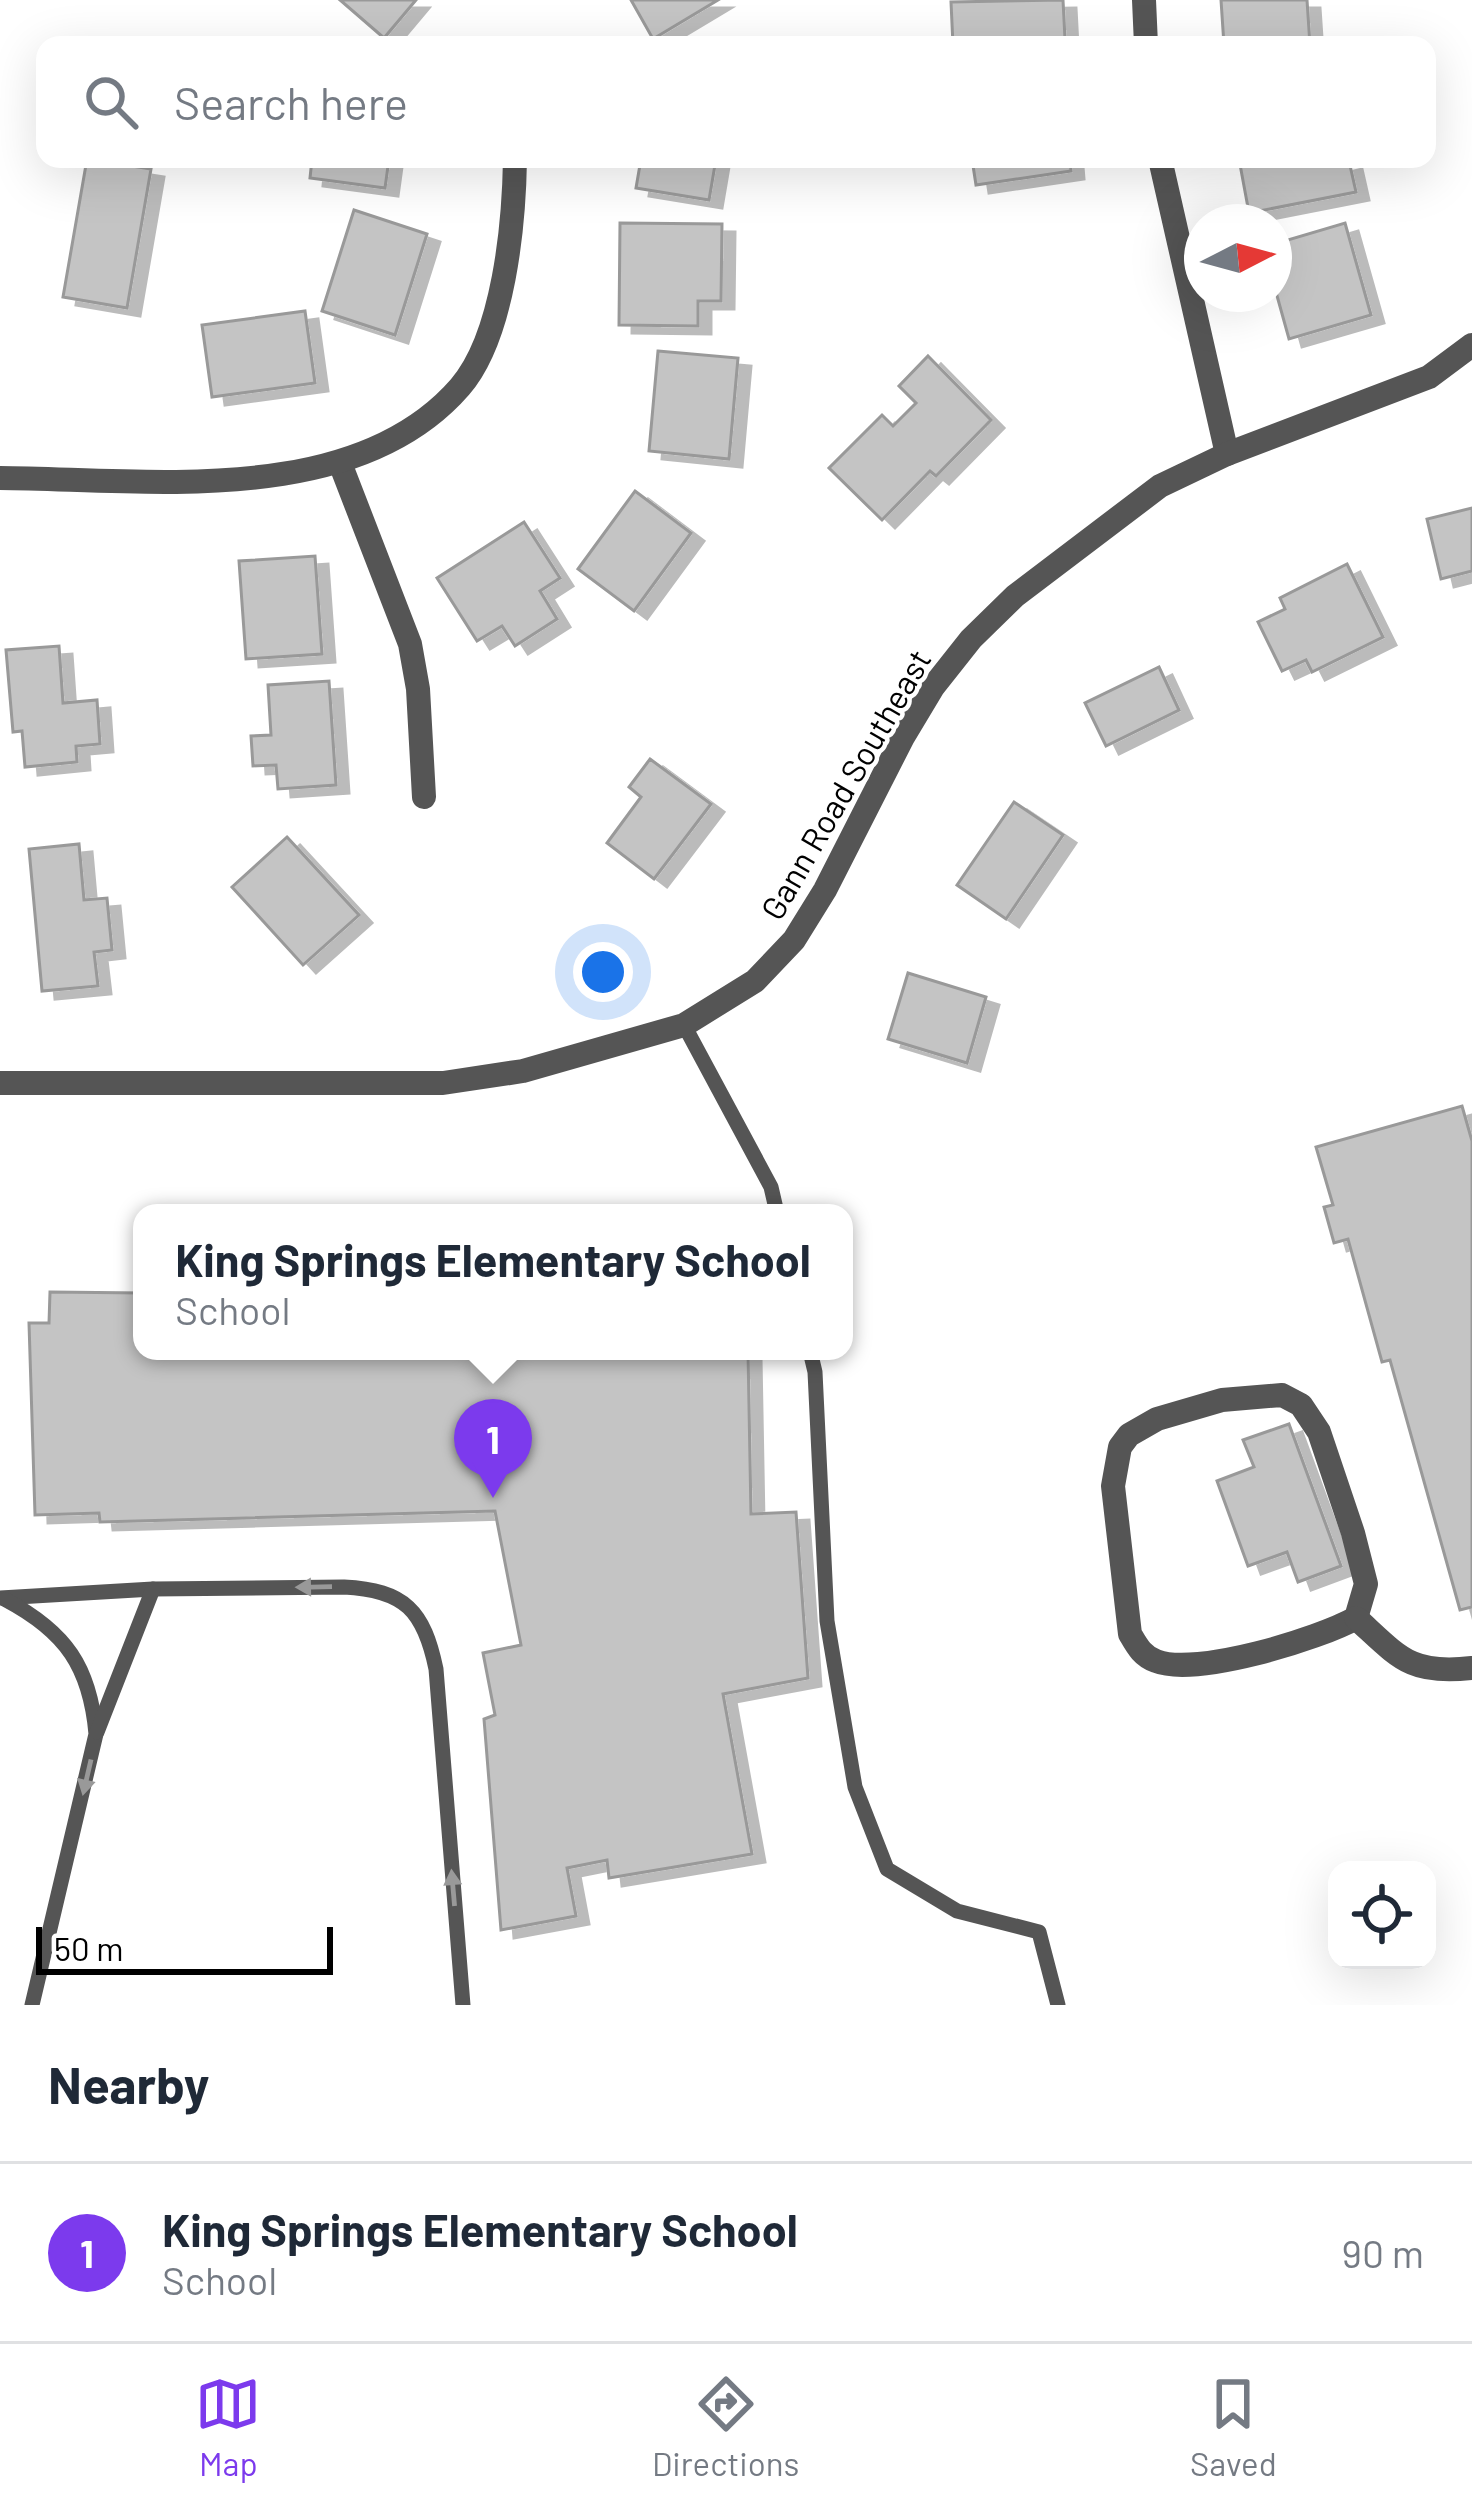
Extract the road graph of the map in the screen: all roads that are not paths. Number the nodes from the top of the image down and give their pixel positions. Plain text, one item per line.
1 (1144, 0) edge
2 (1146, 36) edge
3 (515, 168) edge
4 (1162, 168) edge
5 (1472, 345) edge
6 (1227, 454) junction
7 (340, 463) junction
8 (0, 478) edge
9 (424, 797) dead end
10 (684, 1025) junction
11 (0, 1083) edge
12 (775, 1204) edge
13 (812, 1360) edge
14 (153, 1589) junction
15 (2, 1598) edge
16 (1356, 1618) junction
17 (1472, 1668) edge
18 (96, 1734) junction
19 (32, 2005) edge
20 (463, 2005) edge
21 (1058, 2005) edge

1 - 2 street
3 - 7 street
4 - 6 street
5 - 6 street, Gann Road Southeast
6 - 10 street, Gann Road Southeast
7 - 8 street
7 - 9 street
10 - 11 street, Gann Road Southeast
10 - 12 lane
13 - 21 lane
14 - 15 lane
14 - 18 lane
20 -> 14 lane
15 - 18 lane
16 - 16 street
16 - 17 street
18 -> 19 lane

